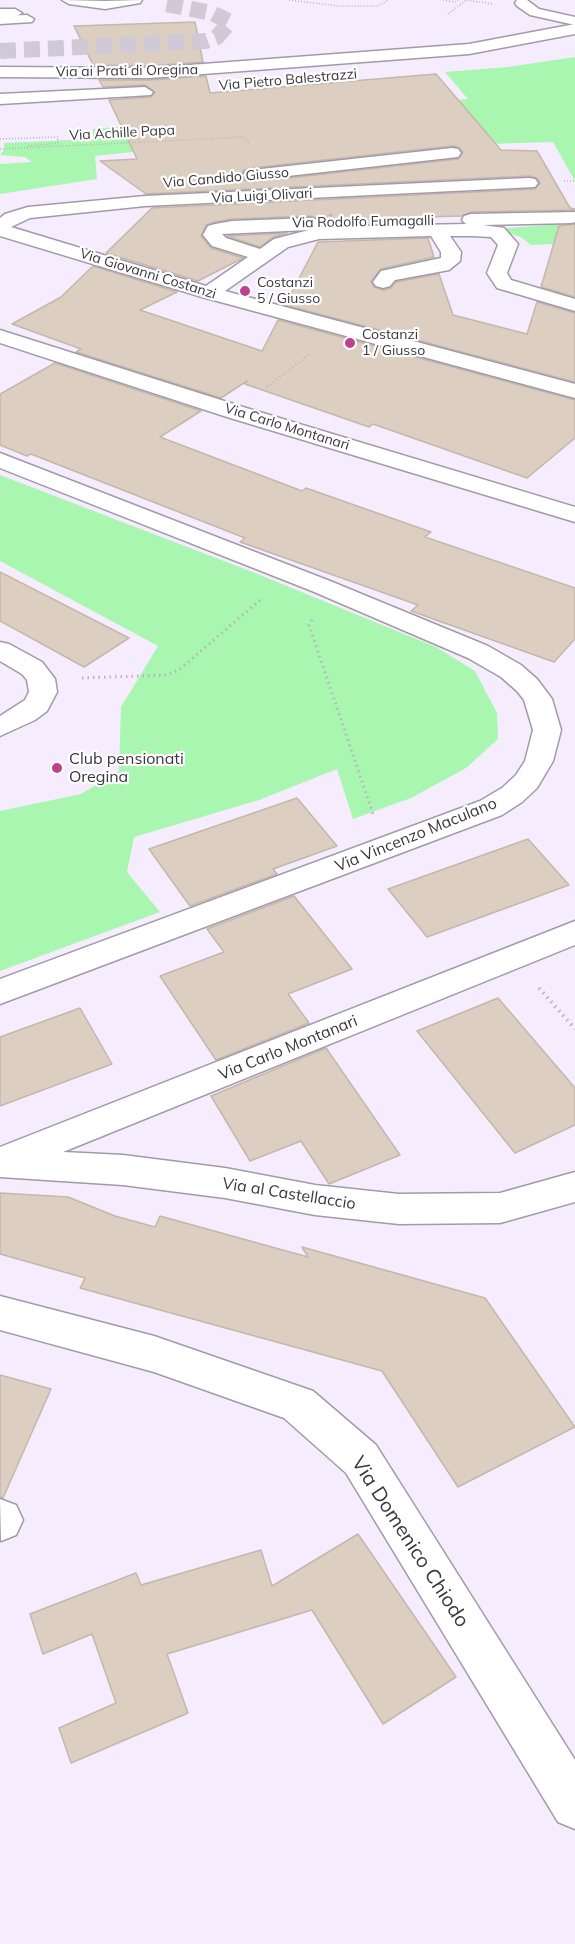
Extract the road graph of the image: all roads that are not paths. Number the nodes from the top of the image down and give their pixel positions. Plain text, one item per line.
1 (69, 0) edge
2 (134, 1) edge
3 (151, 2) dead end
4 (522, 3) dead end
5 (0, 13) edge
6 (21, 16) joint
7 (0, 20) edge
8 (575, 21) edge
9 (575, 29) edge
10 (481, 63) dead end
11 (0, 72) edge
12 (363, 73) dead end
13 (0, 86) edge
14 (161, 91) dead end
15 (84, 97) junction
16 (0, 99) edge
17 (452, 153) dead end
18 (238, 177) dead end
19 (181, 182) dead end
20 (529, 183) dead end
21 (0, 206) edge
22 (572, 217) dead end
23 (0, 228) edge
24 (437, 231) junction
25 (261, 255) junction
26 (383, 282) dead end
27 (209, 292) junction
28 (575, 305) edge
29 (0, 336) edge
30 (575, 392) edge
31 (0, 460) edge
32 (575, 515) edge
33 (0, 650) edge
34 (0, 727) edge
35 (575, 932) edge
36 (0, 992) edge
37 (0, 1163) edge
38 (575, 1187) edge
39 (0, 1313) edge
40 (575, 1805) edge

1 - 2 street
2 - 3 street
4 - 8 lane
5 - 6 lane
6 - 7 street
9 - 11 street, Via ai Prati di Oregina
10 - 12 street, Via Pietro Balestrazzi
13 - 15 street
14 - 15 street
15 - 16 street
17 - 18 street, Via Candido Giusso
19 - 21 street, Via Candido Giusso
20 - 23 street, Via Luigi Olivari
22 - 25 street, Via Rodolfo Fumagalli
23 - 27 street, Via Giovanni Costanzi
24 - 25 street, Via Rodolfo Fumagalli
24 - 26 street, Via Rodolfo Fumagalli
24 - 28 street, Via Rodolfo Fumagalli
25 - 27 street, Via Rodolfo Fumagalli
27 - 30 street, Via Giovanni Costanzi
29 - 32 street, Via Carlo Montanari
31 - 36 street, Via Vincenzo Maculano
33 - 34 street
35 - 37 street, Via Carlo Montanari
37 - 38 street, Via al Castellaccio
39 - 40 street, Via Domenico Chiodo

